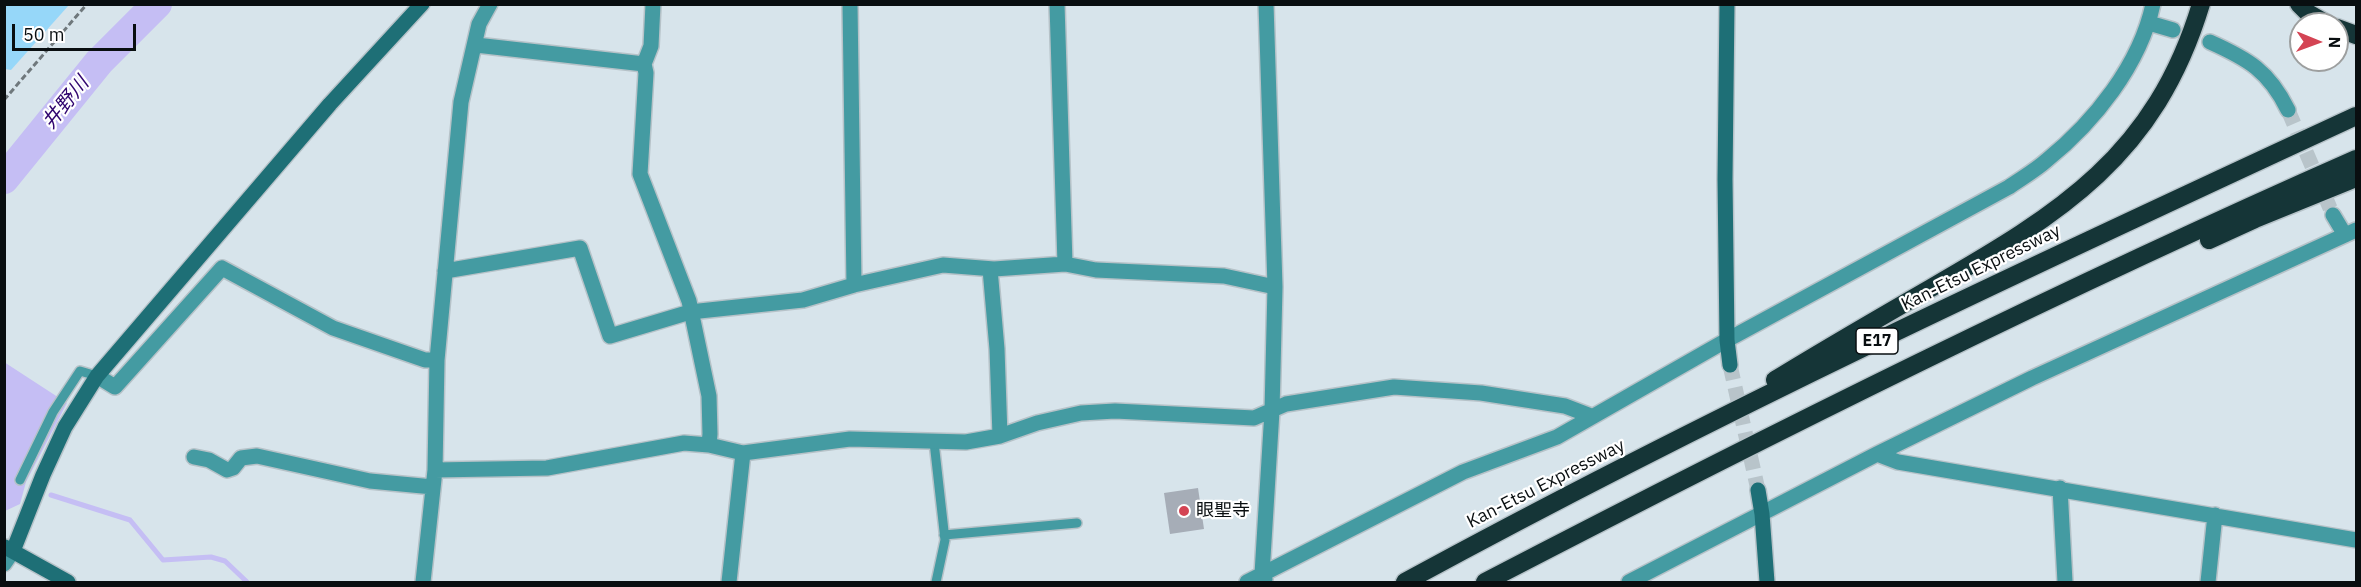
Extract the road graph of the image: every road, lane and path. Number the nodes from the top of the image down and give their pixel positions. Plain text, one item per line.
1 (87, 4) edge
2 (422, 4) edge
3 (490, 4) edge
4 (653, 4) edge
5 (850, 4) edge
6 (1057, 4) edge
7 (1266, 4) edge
8 (1727, 4) edge
9 (2153, 4) edge
10 (2201, 4) edge
11 (2149, 23) junction
12 (2173, 30) dead end
13 (2210, 42) dead end
14 (476, 45) junction
15 (644, 64) junction
16 (4, 100) edge
17 (2288, 110) tunnel mouth
18 (2356, 116) edge
19 (2356, 159) edge
20 (2356, 178) edge
21 (2333, 215) tunnel mouth
22 (2351, 232) edge
23 (1065, 264) junction
24 (990, 269) junction
25 (445, 271) junction
26 (854, 285) junction
27 (1275, 287) junction
28 (690, 312) junction
29 (1727, 340) junction
30 (437, 360) junction
31 (1730, 365) tunnel mouth
32 (97, 376) junction
33 (1868, 387) junction
34 (1272, 411) junction
35 (1591, 416) junction
36 (1000, 436) junction
37 (934, 442) junction
38 (708, 445) junction
39 (1663, 447) junction
40 (743, 453) junction
41 (1876, 454) junction
42 (194, 457) dead end
43 (435, 470) junction
44 (20, 480) dead end
45 (433, 486) junction
46 (2060, 488) junction
47 (1758, 490) tunnel mouth
48 (1762, 514) junction
49 (2215, 515) junction
50 (1077, 522) dead end
51 (944, 535) junction
52 (2356, 540) edge
53 (8, 554) edge
54 (1264, 578) edge
55 (68, 582) edge
56 (423, 582) edge
57 (729, 582) edge
58 (936, 582) edge
59 (1247, 582) edge
60 (1405, 582) edge
61 (1485, 582) edge
62 (1629, 582) edge
63 (1767, 582) edge
64 (2065, 582) edge
65 (2208, 582) edge

1 - 16 path
2 - 32 street
3 - 14 street
4 - 15 street
5 - 26 street
6 - 23 street
7 - 27 street
8 - 29 street
9 - 11 street
10 - 39 highway
11 - 12 street
11 - 29 street
13 - 17 street
14 - 15 street
14 - 25 street
15 - 28 street
18 - 39 highway, Kan-Etsu Expressway / E17
19 - 33 highway, E17
20 - 33 highway
21 - 22 street
22 - 41 street
23 - 24 street
23 - 27 street
24 - 26 street
24 - 36 street
25 - 28 street
25 - 30 street
26 - 28 street
27 - 34 street
28 - 38 street
29 - 31 street
29 - 35 street
30 - 32 street
30 - 43 street
32 - 44 lane
32 - 53 street
33 - 61 highway, E17
34 - 35 street
34 - 36 street
34 - 54 street
35 - 54 street
36 - 37 street
37 - 40 street
37 - 51 lane
38 - 40 street
38 - 43 street
39 - 60 highway, Kan-Etsu Expressway / E17
40 - 57 street
41 - 46 street
41 - 48 street
42 - 45 street
43 - 45 street
45 - 56 street
46 - 49 street
46 - 64 street
47 - 48 street
48 - 62 street
48 - 63 street
49 - 52 street
49 - 65 street
50 - 51 lane
51 - 58 lane
53 - 55 street
54 - 59 street

